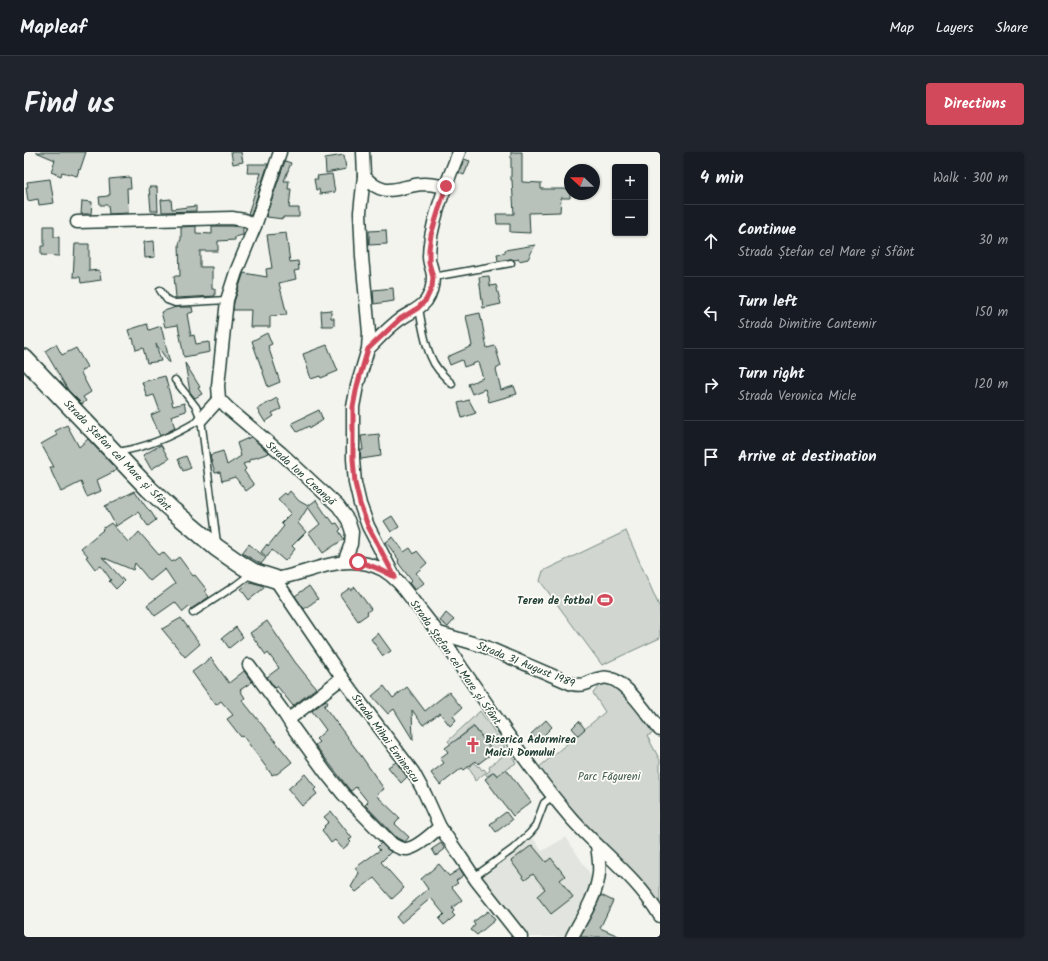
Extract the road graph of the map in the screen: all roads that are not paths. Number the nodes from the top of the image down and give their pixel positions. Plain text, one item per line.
1 (280, 152) edge
2 (363, 152) edge
3 (459, 152) edge
4 (364, 176) junction
5 (446, 186) junction
6 (77, 222) dead end
7 (255, 226) junction
8 (511, 263) dead end
9 (433, 277) junction
10 (160, 290) dead end
11 (227, 300) junction
12 (418, 308) junction
13 (368, 349) junction
14 (24, 358) edge
15 (175, 380) dead end
16 (452, 384) dead end
17 (219, 399) junction
18 (202, 419) junction
19 (115, 452) junction
20 (217, 548) junction
21 (344, 562) junction
22 (254, 572) junction
23 (395, 577) junction
24 (275, 579) junction
25 (193, 613) dead end
26 (439, 633) junction
27 (249, 665) dead end
28 (342, 678) junction
29 (289, 720) junction
30 (660, 730) edge
31 (553, 796) junction
32 (440, 827) junction
33 (597, 845) junction
34 (474, 877) junction
35 (660, 916) edge
36 (521, 937) edge
37 (572, 937) edge

1 - 7 street
2 - 4 street
3 - 5 street
4 - 5 street
4 - 13 street
5 - 9 street
6 - 7 street
7 - 11 street
8 - 9 lane
9 - 12 street
10 - 11 lane
11 - 17 street
12 - 13 street
12 - 16 lane
13 - 23 street
14 - 19 street, Strada Ștefan cel Mare și Sfânt
15 - 18 lane
17 - 18 street
17 - 21 street, Strada Ion Creangă
18 - 19 lane
18 - 20 lane
19 - 20 street, Strada Ștefan cel Mare și Sfânt
20 - 22 street, Strada Ștefan cel Mare și Sfânt
21 - 23 street, Strada Ștefan cel Mare și Sfânt
21 - 24 street, Strada Ștefan cel Mare și Sfânt
22 - 24 street, Strada Ștefan cel Mare și Sfânt
22 - 25 lane
23 - 26 street, Strada Ștefan cel Mare și Sfânt
24 - 28 street, Strada Mihai Eminescu
26 - 30 street, Strada 31 August 1989
26 - 31 street, Strada Ștefan cel Mare și Sfânt
27 - 29 street
28 - 29 street
28 - 32 street, Strada Mihai Eminescu
29 - 32 street
31 - 33 street, Strada Ștefan cel Mare și Sfânt
31 - 34 lane
32 - 34 street, Strada Mihai Eminescu
33 - 35 street, Strada Ștefan cel Mare și Sfânt
33 - 37 street
34 - 36 street, Strada Mihai Eminescu

